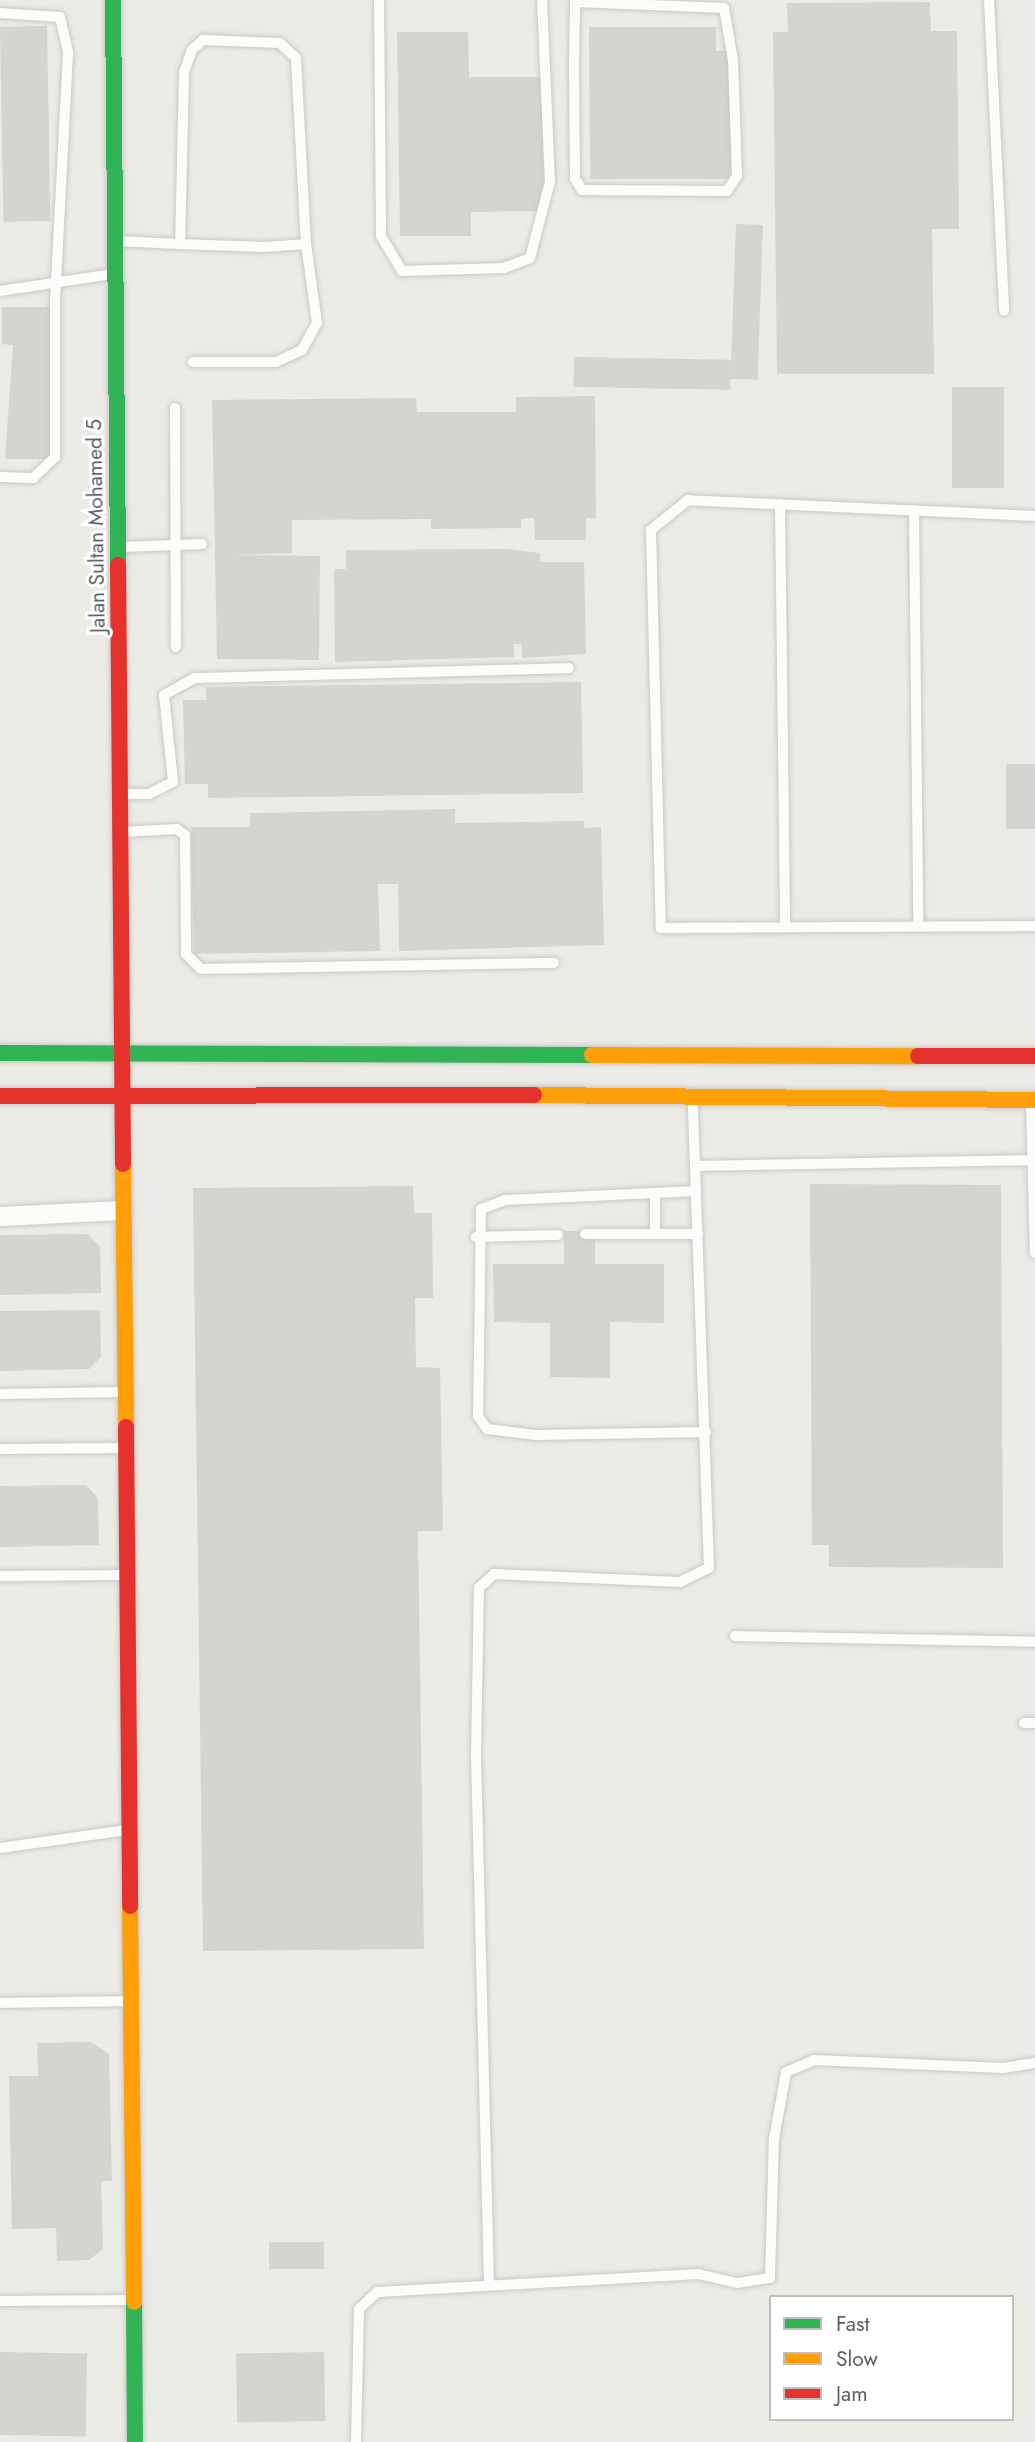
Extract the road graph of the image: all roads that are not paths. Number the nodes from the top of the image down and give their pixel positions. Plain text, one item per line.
1 (113, 0) edge
2 (379, 0) edge
3 (542, 0) edge
4 (989, 0) edge
5 (575, 1) edge
6 (0, 13) edge
7 (112, 241) junction
8 (180, 244) junction
9 (306, 244) junction
10 (113, 274) junction
11 (57, 282) junction
12 (0, 291) edge
13 (1004, 311) dead end
14 (193, 362) dead end
15 (176, 408) dead end
16 (0, 477) edge
17 (779, 504) junction
18 (914, 510) junction
19 (1035, 516) edge
20 (202, 544) dead end
21 (174, 545) junction
22 (117, 547) junction
23 (176, 647) dead end
24 (569, 668) dead end
25 (120, 794) junction
26 (121, 832) junction
27 (918, 926) junction
28 (1035, 926) edge
29 (785, 927) junction
30 (554, 963) dead end
31 (124, 1051) junction
32 (0, 1053) edge
33 (1035, 1056) edge
34 (124, 1091) junction
35 (0, 1096) edge
36 (693, 1098) junction
37 (1033, 1100) edge
38 (1033, 1160) junction
39 (696, 1166) junction
40 (696, 1191) junction
41 (654, 1193) junction
42 (1035, 1209) edge
43 (122, 1210) junction
44 (0, 1216) edge
45 (585, 1234) dead end
46 (655, 1234) junction
47 (698, 1234) junction
48 (558, 1235) dead end
49 (476, 1237) junction
50 (1035, 1253) edge
51 (127, 1392) junction
52 (0, 1394) edge
53 (706, 1432) junction
54 (126, 1448) junction
55 (0, 1449) edge
56 (126, 1574) junction
57 (0, 1576) edge
58 (735, 1636) dead end
59 (1035, 1642) edge
60 (1024, 1723) dead end
61 (1035, 1723) edge
62 (134, 1829) junction
63 (0, 1848) edge
64 (134, 2001) junction
65 (0, 2003) edge
66 (1035, 2063) edge
67 (489, 2283) junction
68 (133, 2300) junction
69 (0, 2301) edge
70 (135, 2442) edge
71 (356, 2442) edge

1 - 7 street, Jalan Sultan Mohamed 5
2 - 3 lane
4 - 13 lane
5 - 5 lane
6 - 11 lane
7 - 8 lane
7 - 10 street, Jalan Sultan Mohamed 5
8 - 9 lane
8 - 9 lane
9 - 14 lane
10 - 11 lane
10 - 22 street, Jalan Sultan Mohamed 5
11 - 12 lane
11 - 16 lane
15 - 21 lane
17 - 18 lane
17 - 29 lane
17 - 29 lane
18 - 19 lane
18 - 27 lane
20 - 21 lane
21 - 22 lane
21 - 23 lane
22 - 25 street, Jalan Sultan Mohamed 5
24 - 25 lane
25 - 26 street, Jalan Sultan Mohamed 5
26 - 30 lane
26 - 31 street, Jalan Sultan Mohamed 5
27 - 28 lane
27 - 29 lane
31 - 32 street
31 - 33 street
31 - 34 street, Jalan Sultan Mohamed 5
34 - 35 street
34 - 36 street
34 - 43 street, Jalan Sultan Mohamed 5
36 - 37 street
36 - 39 lane
37 - 38 lane
38 - 39 lane
38 - 42 lane
39 - 40 lane
40 - 41 lane
40 - 47 lane
41 - 46 lane
41 - 49 lane
42 - 50 lane
43 - 44 street
43 - 51 street, Jalan Sultan Mohamed 5
45 - 46 lane
46 - 47 lane
47 - 53 lane
48 - 49 lane
49 - 53 lane
51 - 52 lane
51 - 54 street, Jalan Sultan Mohamed 5
53 - 67 lane
54 - 55 lane
54 - 56 street, Jalan Sultan Mohamed 5
56 - 57 lane
56 - 62 street, Jalan Sultan Mohamed 5
58 - 59 lane
60 - 61 lane
62 - 63 lane
62 - 64 street, Jalan Sultan Mohamed 5
64 - 65 lane
64 - 68 street, Jalan Sultan Mohamed 5
66 - 67 lane
67 - 71 lane
68 - 69 lane
68 - 70 street, Jalan Sultan Mohamed 5

